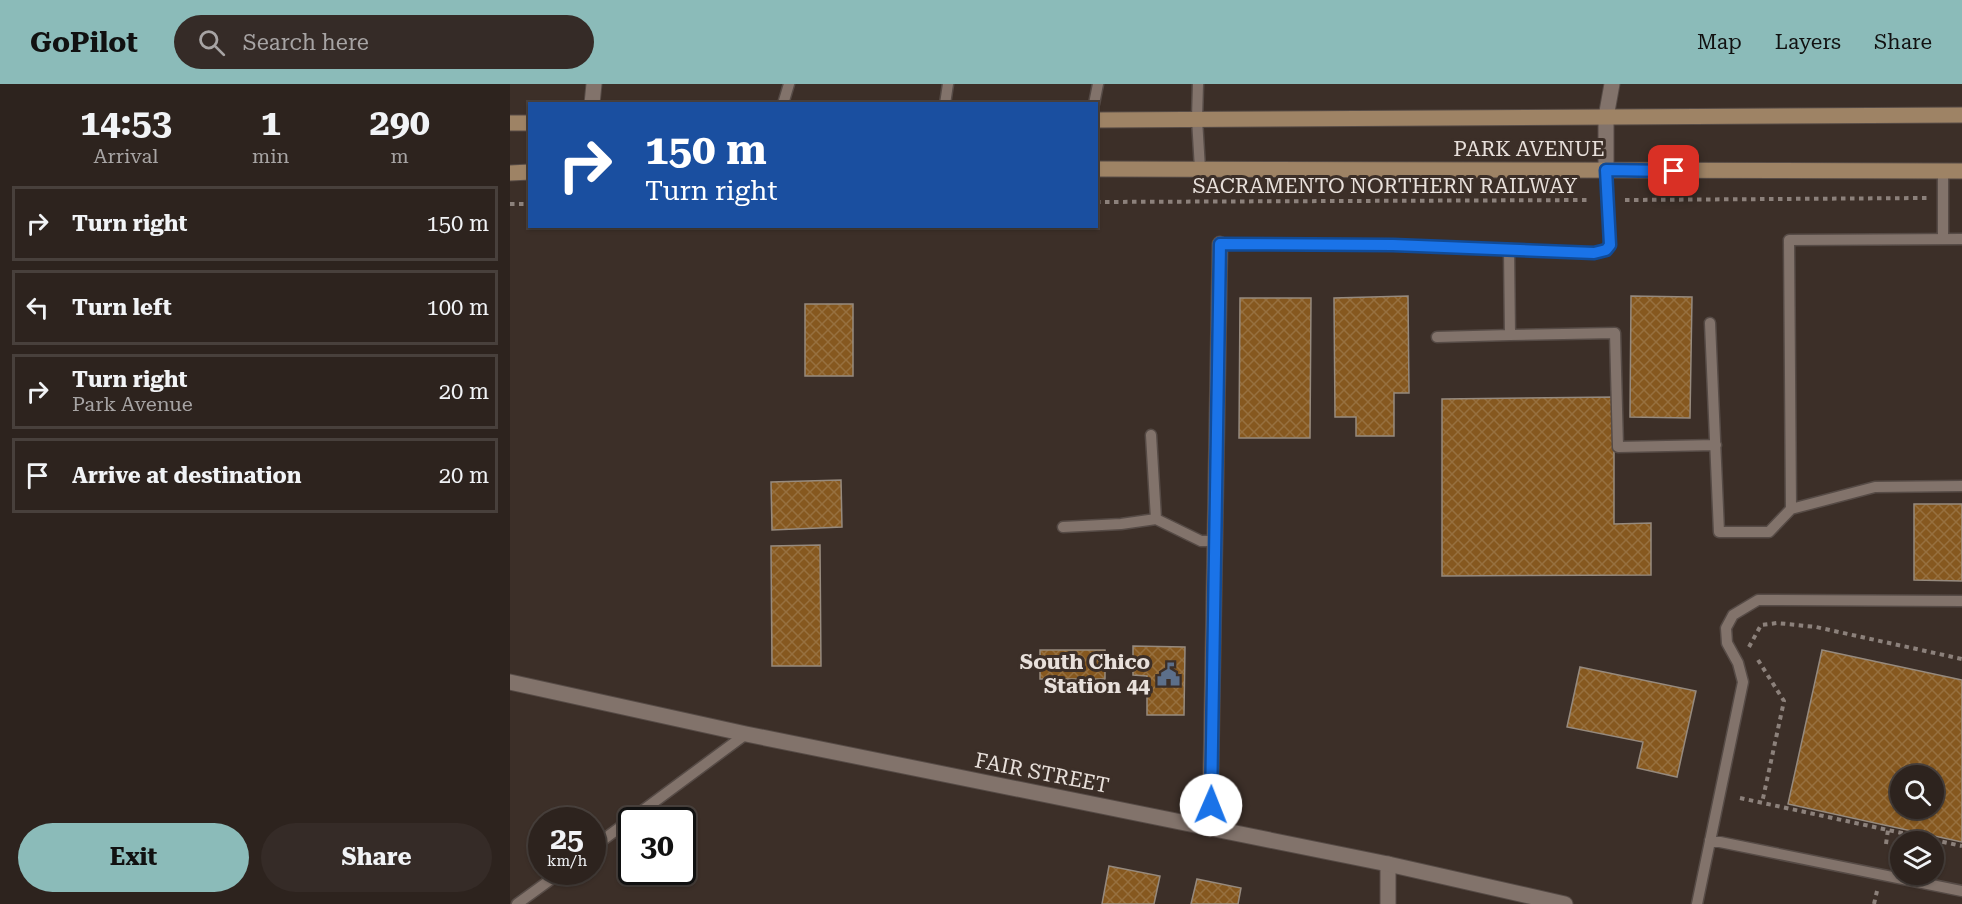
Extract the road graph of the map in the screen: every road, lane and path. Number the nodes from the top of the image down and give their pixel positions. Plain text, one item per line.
1 (594, 84) edge
2 (789, 84) edge
3 (948, 84) edge
4 (1098, 84) edge
5 (1198, 84) edge
6 (1612, 84) edge
7 (592, 102) edge
8 (784, 102) edge
9 (945, 102) edge
10 (1094, 102) edge
11 (1962, 115) edge
12 (1606, 117) junction
13 (1197, 119) junction
14 (1098, 120) edge
15 (510, 123) edge
16 (528, 123) edge
17 (1200, 168) junction
18 (1098, 169) edge
19 (1606, 170) junction
20 (1943, 171) junction
21 (1962, 171) edge
22 (528, 172) edge
23 (510, 173) edge
24 (1943, 198) junction
25 (1608, 200) junction
26 (1098, 202) edge
27 (510, 204) edge
28 (528, 204) edge
29 (1943, 239) junction
30 (1962, 239) edge
31 (1220, 244) joint
32 (1509, 250) junction
33 (1710, 323) dead end
34 (1510, 335) junction
35 (1437, 337) dead end
36 (1151, 435) dead end
37 (1716, 445) junction
38 (1962, 486) edge
39 (1791, 509) junction
40 (1156, 519) junction
41 (1063, 527) dead end
42 (1216, 541) junction
43 (1962, 601) edge
44 (1962, 659) edge
45 (510, 682) edge
46 (746, 734) junction
47 (1740, 798) dead end
48 (1762, 802) junction
49 (1210, 829) junction
50 (1888, 831) junction
51 (606, 838) edge
52 (1710, 840) junction
53 (1886, 844) dead end
54 (1962, 846) edge
55 (1389, 864) junction
56 (543, 885) edge
57 (1962, 891) edge
58 (516, 904) edge
59 (1388, 904) edge
60 (1565, 904) edge
61 (1697, 904) edge

1 - 7 street
2 - 8 lane
3 - 9 lane
4 - 10 lane
5 - 13 lane
6 - 12 street
11 - 12 main road, PARK AVENUE
12 - 13 main road, PARK AVENUE
12 - 19 street
13 - 14 main road, PARK AVENUE
13 - 17 lane
15 - 16 main road
17 - 18 main road, PARK AVENUE
17 - 19 main road, PARK AVENUE
19 - 20 main road, PARK AVENUE
19 - 25 lane
20 - 21 main road, PARK AVENUE
20 - 24 lane
22 - 23 main road
24 - 25 path, SACRAMENTO NORTHERN RAILWAY
24 - 29 lane
25 - 26 path, SACRAMENTO NORTHERN RAILWAY
25 - 32 lane
27 - 28 path
29 - 30 lane
29 - 39 lane
31 - 32 lane
31 - 42 street
32 - 34 lane
33 - 37 lane
34 - 35 lane
34 - 37 lane
36 - 40 lane
37 - 39 lane
38 - 39 lane
40 - 41 lane
40 - 42 lane
42 - 49 street
43 - 52 lane
44 - 48 path
45 - 46 street, FAIR STREET
46 - 49 street, FAIR STREET
46 - 51 lane
47 - 48 path
48 - 50 path
49 - 55 street, FAIR STREET
50 - 53 path
50 - 54 path
52 - 57 lane
52 - 61 lane
55 - 59 street
55 - 60 street, FAIR STREET
56 - 58 lane

